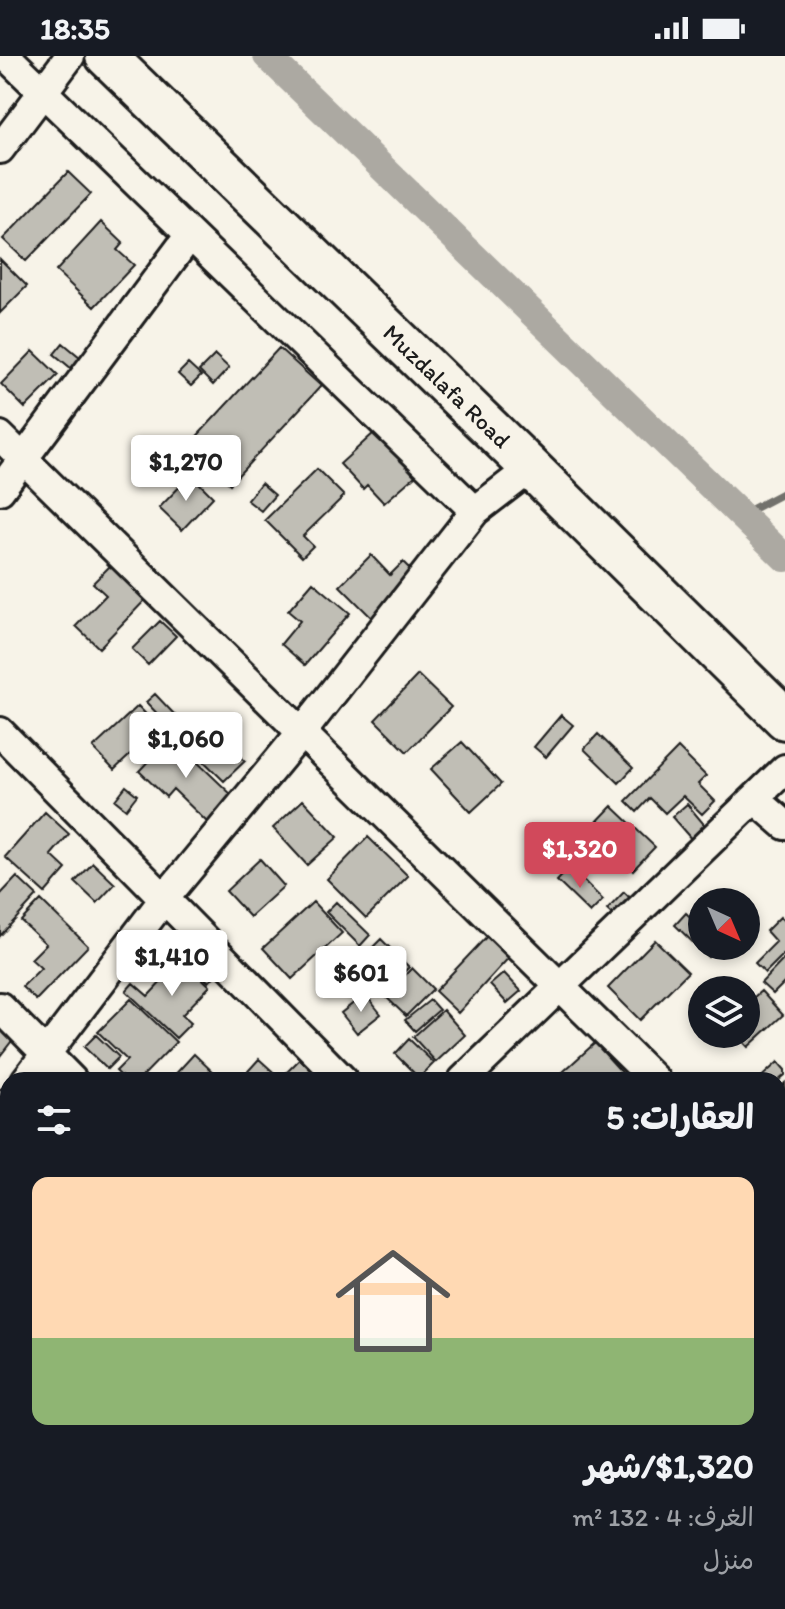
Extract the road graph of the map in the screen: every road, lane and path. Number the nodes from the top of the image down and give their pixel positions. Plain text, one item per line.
1 (6, 56) edge
2 (70, 56) edge
3 (106, 56) edge
4 (45, 92) junction
5 (0, 149) edge
6 (190, 235) junction
7 (0, 436) edge
8 (24, 457) junction
9 (531, 468) junction
10 (0, 490) edge
11 (475, 511) junction
12 (785, 719) edge
13 (0, 732) edge
14 (302, 732) junction
15 (785, 769) edge
16 (755, 799) junction
17 (785, 825) edge
18 (164, 899) junction
19 (560, 985) junction
20 (0, 1007) edge
21 (46, 1055) junction
22 (32, 1072) edge
23 (64, 1072) edge
24 (335, 1072) edge
25 (471, 1072) edge
26 (647, 1072) edge

1 - 4 street
2 - 4 street
3 - 9 street, Muzdalafa Road
4 - 5 street
4 - 6 street
6 - 8 street
6 - 11 street
7 - 8 street
8 - 10 street
8 - 14 street
9 - 11 street
9 - 12 street, Muzdalafa Road
11 - 14 street
13 - 18 street
14 - 18 street
14 - 19 street
15 - 16 street
16 - 17 street
16 - 19 street
18 - 21 street
18 - 24 street
19 - 25 street
19 - 26 street
20 - 21 street
21 - 22 street
21 - 23 street

